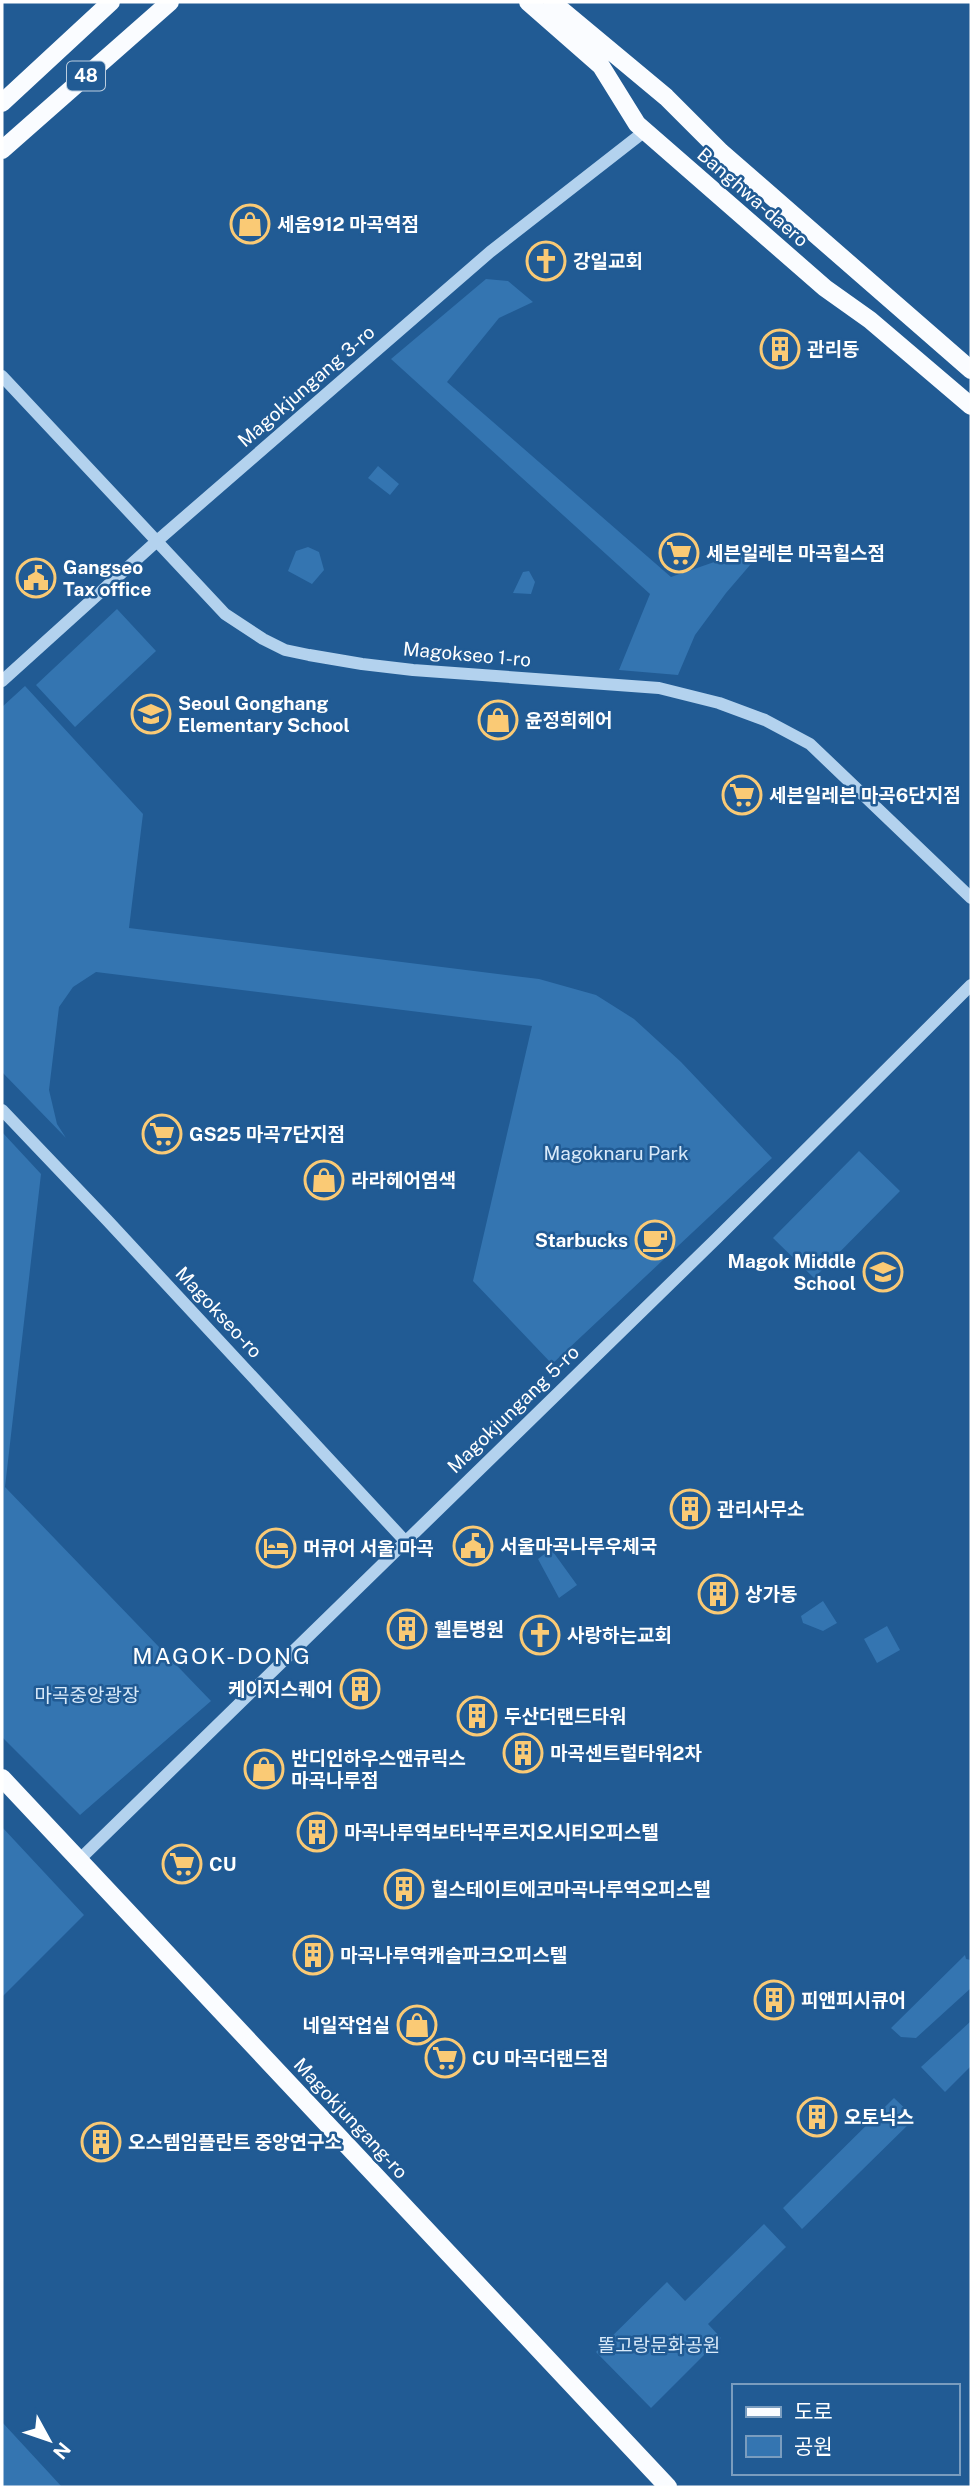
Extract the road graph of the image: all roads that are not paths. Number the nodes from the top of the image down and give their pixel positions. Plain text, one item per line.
1 (111, 2) edge
2 (170, 2) edge
3 (527, 2) edge
4 (552, 2) edge
5 (2, 103) edge
6 (645, 131) junction
7 (2, 150) edge
8 (971, 370) edge
9 (2, 376) edge
10 (971, 406) edge
11 (156, 541) junction
12 (2, 681) edge
13 (971, 898) edge
14 (971, 985) edge
15 (2, 1110) edge
16 (405, 1541) junction
17 (2, 1777) edge
18 (80, 1859) junction
19 (668, 2487) edge

1 - 5 main road, 48
2 - 7 main road, 48
3 - 6 main road, Banghwa-daero
4 - 8 main road, Banghwa-daero
6 - 10 main road, Banghwa-daero
6 - 11 street, Magokjungang 3-ro
9 - 11 street, Magokseo 1-ro
11 - 12 street, Magokjungang 3-ro
11 - 13 street, Magokseo 1-ro
14 - 16 street, Magokjungang 5-ro
15 - 16 street, Magokseo-ro
16 - 18 street, Magokjungang 5-ro
17 - 18 main road, Magokjungang-ro
18 - 19 main road, Magokjungang-ro

